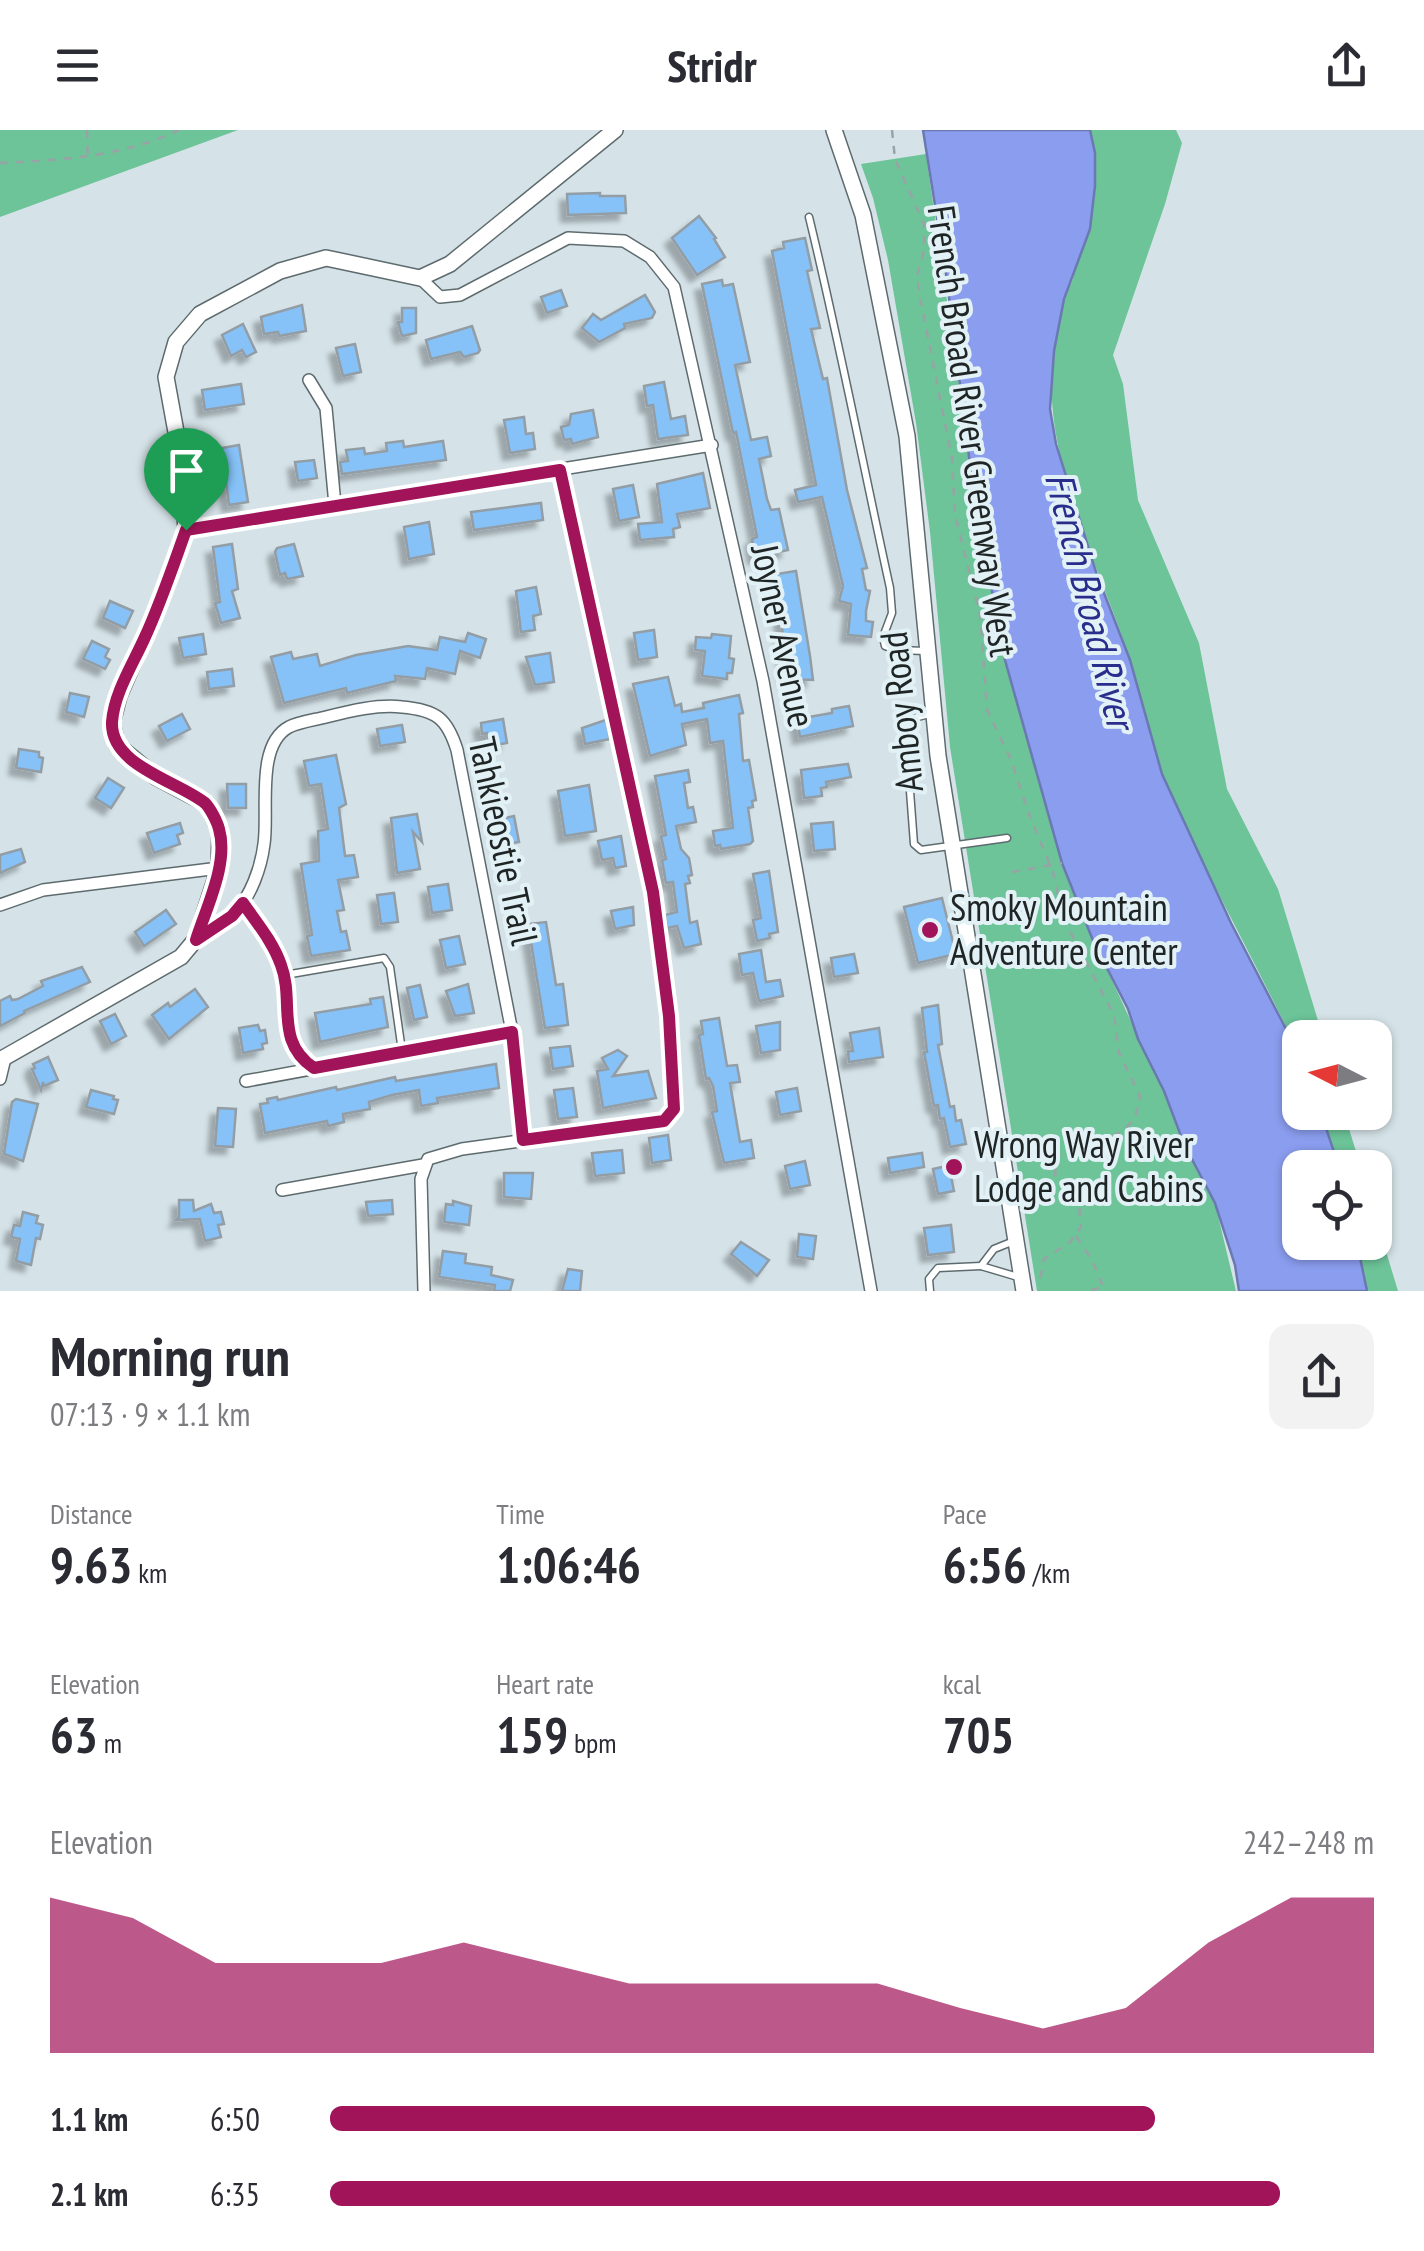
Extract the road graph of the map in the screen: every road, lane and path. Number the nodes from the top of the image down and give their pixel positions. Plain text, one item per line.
1 (87, 130) edge
2 (179, 130) edge
3 (615, 130) edge
4 (834, 130) edge
5 (892, 130) edge
6 (88, 157) junction
7 (0, 163) edge
8 (809, 217) dead end
9 (420, 278) junction
10 (309, 380) dead end
11 (712, 445) junction
12 (560, 470) junction
13 (335, 505) junction
14 (186, 530) junction
15 (927, 651) junction
16 (933, 713) junction
17 (1007, 838) dead end
18 (951, 846) junction
19 (1062, 863) dead end
20 (1051, 865) junction
21 (219, 868) junction
22 (1012, 872) dead end
23 (243, 903) junction
24 (0, 905) edge
25 (196, 940) junction
26 (284, 976) junction
27 (512, 1032) junction
28 (402, 1053) junction
29 (2, 1059) edge
30 (314, 1068) junction
31 (0, 1078) edge
32 (246, 1081) dead end
33 (523, 1140) junction
34 (423, 1165) junction
35 (282, 1190) dead end
36 (1076, 1236) junction
37 (1016, 1240) junction
38 (980, 1266) junction
39 (1023, 1284) edge
40 (1104, 1289) edge
41 (1091, 1290) edge
42 (424, 1291) edge
43 (871, 1291) edge
44 (930, 1291) edge
45 (1040, 1291) edge

1 - 6 path
2 - 6 path
3 - 9 street
4 - 15 street, Amboy Road
5 - 20 path, French Broad River Greenway West
6 - 7 path
8 - 15 lane
9 - 11 street, Joyner Avenue
9 - 14 street
10 - 13 street
11 - 12 street
11 - 43 street, Joyner Avenue
12 - 13 street
12 - 33 street
13 - 14 street
14 - 21 street
15 - 16 street, Amboy Road
16 - 18 street, Amboy Road
16 - 18 lane
17 - 18 lane
18 - 37 street, Amboy Road
19 - 20 path
20 - 22 path
20 - 36 path, French Broad River Greenway West
21 - 24 street
21 - 25 street
23 - 25 street, Tahkieostie Trail
23 - 26 street
23 - 27 street, Tahkieostie Trail
25 - 29 street
26 - 28 lane
26 - 30 street
27 - 28 street
27 - 33 street, Tahkieostie Trail
28 - 30 street
29 - 31 street
30 - 32 street
33 - 34 street
34 - 35 street
34 - 42 street
36 - 40 path
36 - 45 path
37 - 38 lane
37 - 39 street, Amboy Road
38 - 39 lane
38 - 44 lane
40 - 41 path

